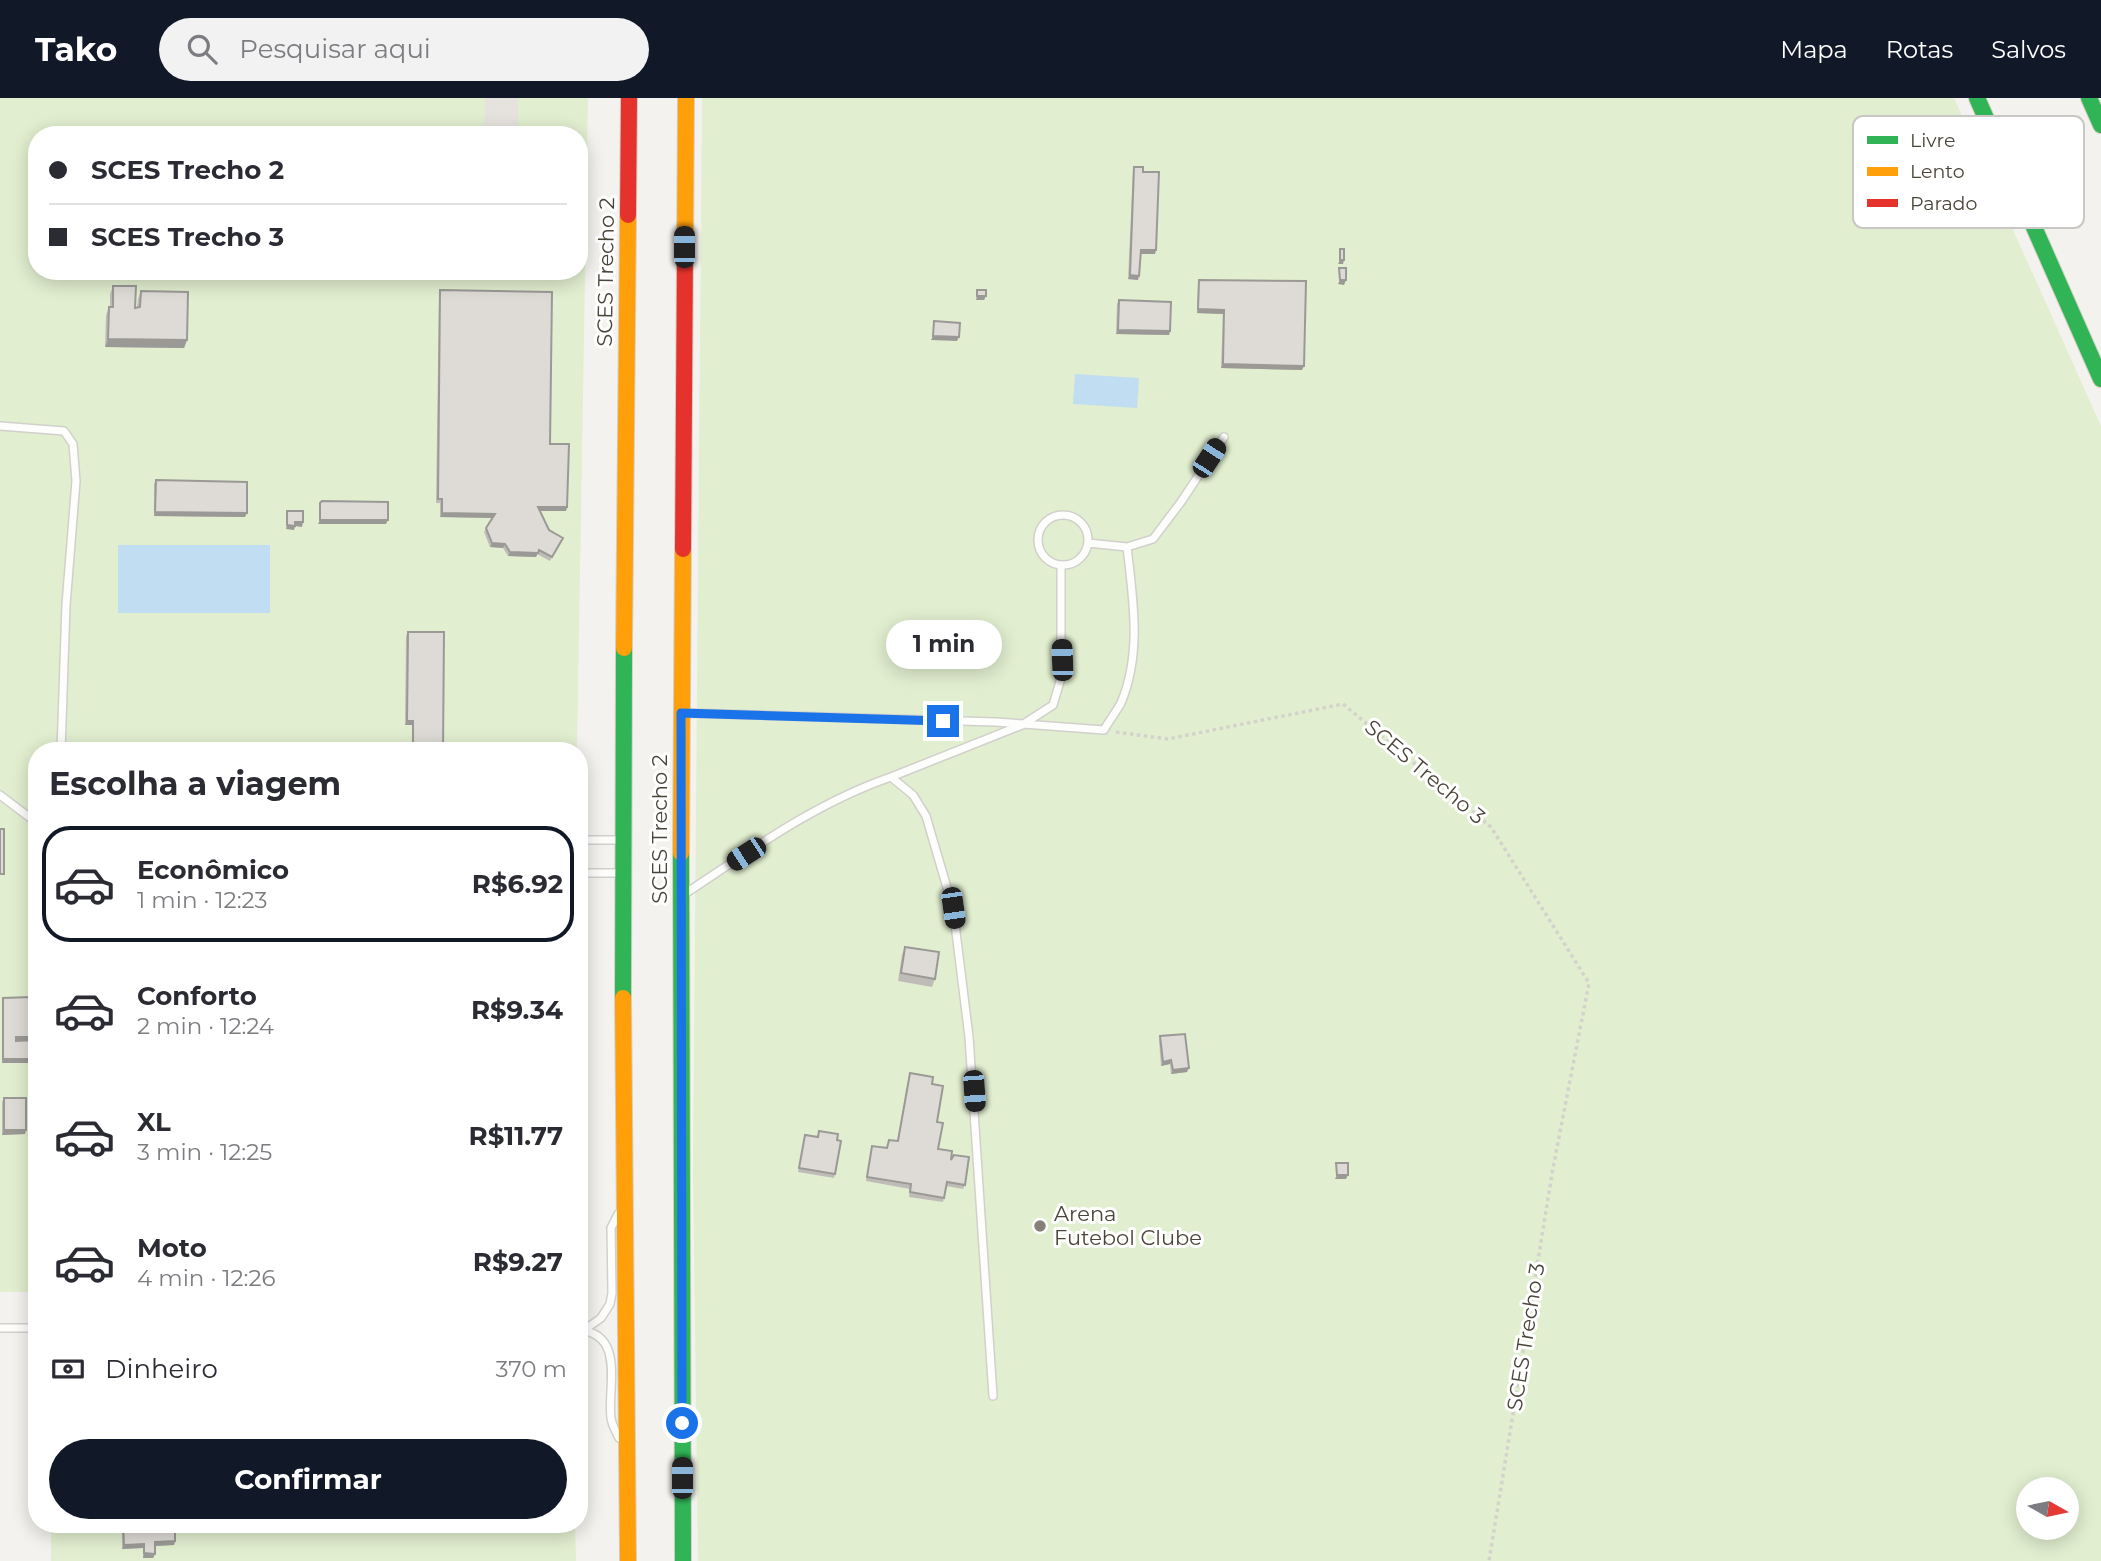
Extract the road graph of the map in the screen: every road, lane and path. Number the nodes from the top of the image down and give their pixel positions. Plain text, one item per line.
1 (629, 98) edge
2 (686, 98) edge
3 (1977, 98) edge
4 (2089, 98) edge
5 (1985, 116) edge
6 (2101, 125) edge
7 (2034, 228) edge
8 (2101, 379) edge
9 (0, 426) edge
10 (1224, 437) dead end
11 (1088, 542) junction
12 (1127, 547) junction
13 (1061, 566) junction
14 (681, 713) junction
15 (1022, 725) junction
16 (1104, 730) junction
17 (61, 742) edge
18 (891, 777) junction
19 (0, 795) edge
20 (28, 816) edge
21 (588, 840) edge
22 (622, 840) junction
23 (588, 873) edge
24 (622, 873) junction
25 (681, 897) junction
26 (625, 1202) junction
27 (588, 1326) edge
28 (0, 1328) edge
29 (28, 1328) edge
30 (588, 1333) edge
31 (993, 1396) dead end
32 (627, 1454) junction
33 (628, 1561) edge
34 (683, 1561) edge
35 (1489, 1561) edge

1 - 22 main road, SCES Trecho 2
2 - 14 main road, SCES Trecho 2
3 - 5 main road
4 - 6 main road
7 - 8 main road
9 - 17 lane
10 - 12 lane
11 - 12 lane
11 - 13 lane
11 - 13 lane
12 - 16 lane
13 - 15 lane
14 - 15 lane
14 - 25 main road, SCES Trecho 2
15 - 16 lane
15 - 18 lane
16 - 35 path, SCES Trecho 3
18 - 25 lane
18 - 31 lane
19 - 20 lane
21 - 22 lane
22 - 24 main road, SCES Trecho 2
23 - 24 lane
24 - 26 main road, SCES Trecho 2
25 - 34 main road, SCES Trecho 2
26 - 27 lane, SCES Trecho 2
26 - 32 main road, SCES Trecho 2
28 - 29 lane
30 - 32 lane, SCES Trecho 2
32 - 33 main road, SCES Trecho 2

